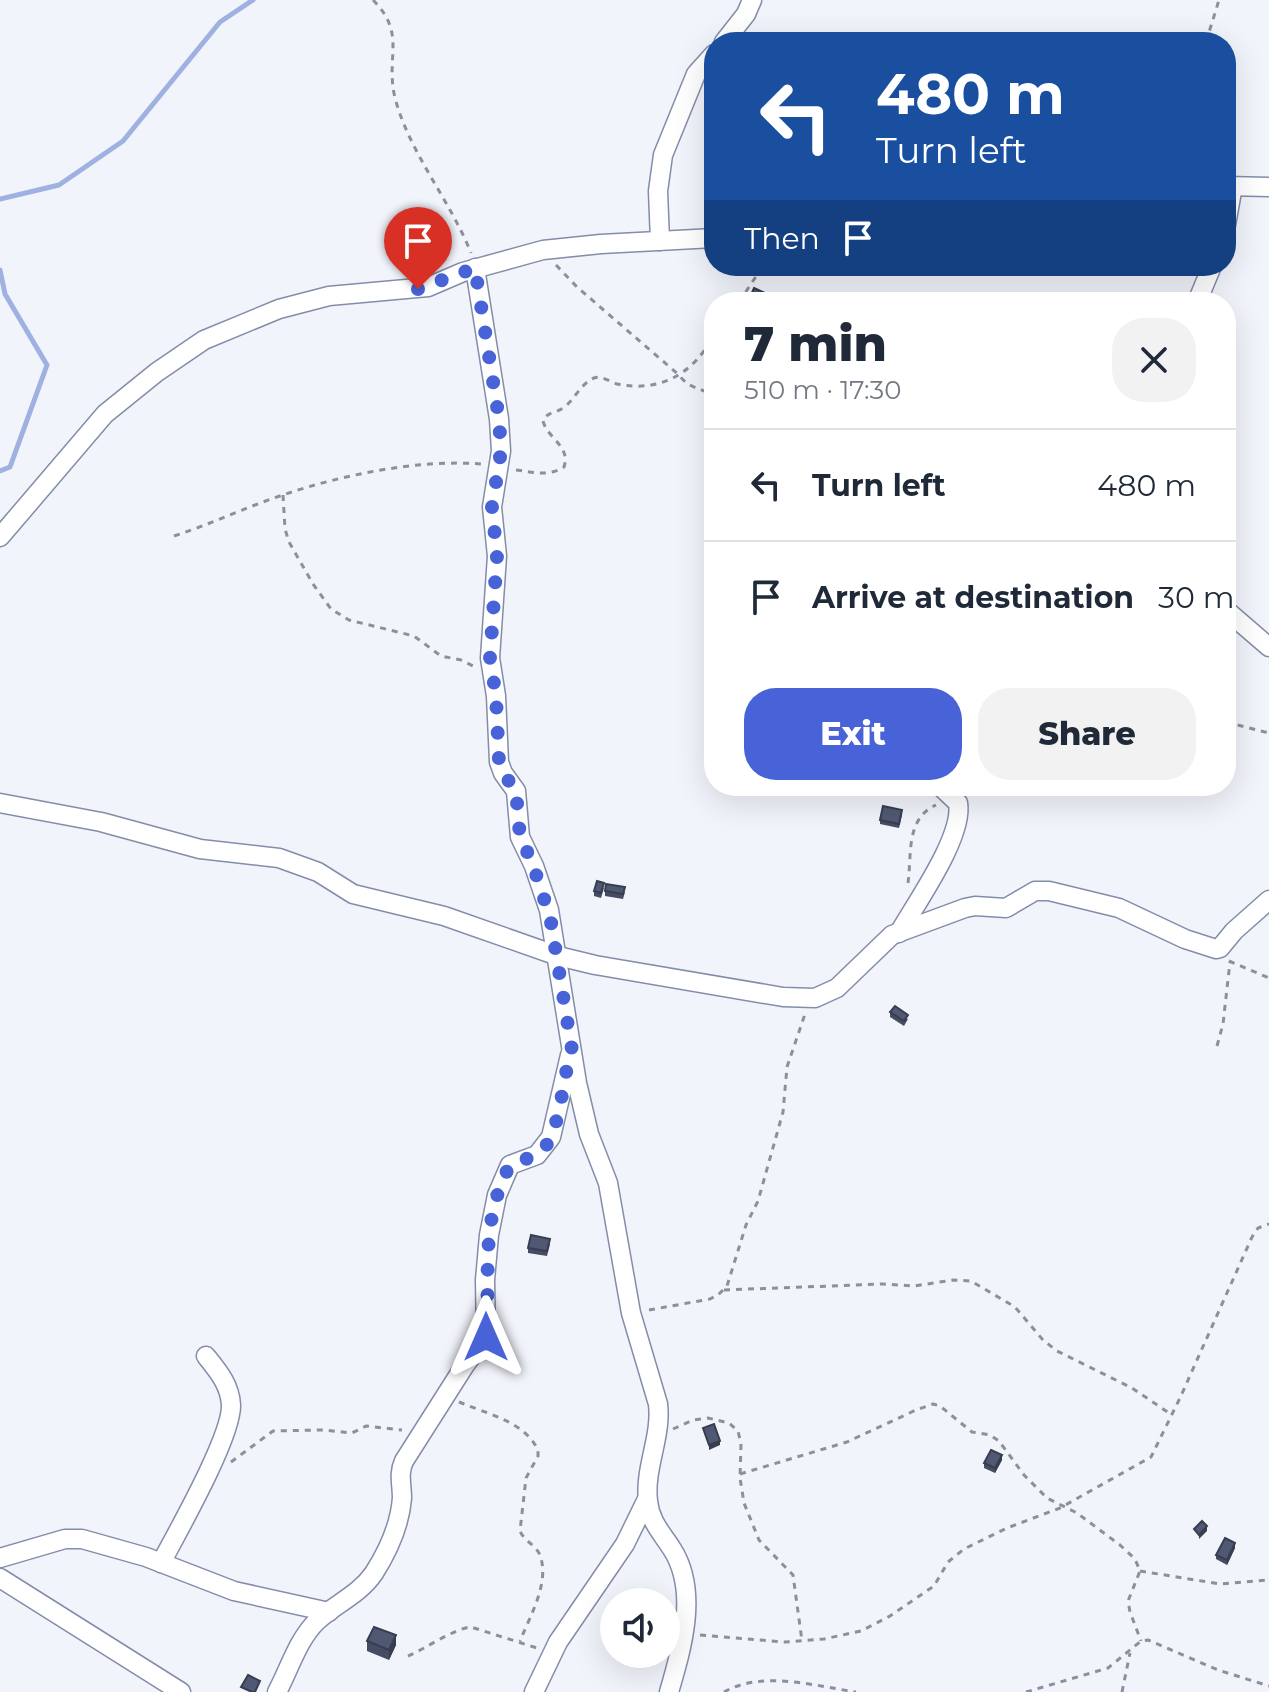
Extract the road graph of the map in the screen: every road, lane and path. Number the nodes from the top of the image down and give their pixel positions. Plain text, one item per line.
1 (373, 0) edge
2 (752, 0) edge
3 (1219, 0) edge
4 (732, 32) edge
5 (1209, 32) edge
6 (704, 65) edge
7 (1236, 186) edge
8 (1269, 187) edge
9 (704, 239) edge
10 (660, 241) junction
11 (543, 250) junction
12 (475, 268) junction
13 (704, 351) edge
14 (679, 375) junction
15 (704, 390) edge
16 (499, 468) junction
17 (283, 495) junction
18 (174, 536) dead end
19 (0, 537) edge
20 (1236, 619) edge
21 (1269, 647) edge
22 (493, 674) junction
23 (1236, 725) edge
24 (1269, 733) edge
25 (951, 796) edge
26 (954, 799) junction
27 (0, 803) edge
28 (907, 892) dead end
29 (1269, 900) edge
30 (899, 933) junction
31 (1225, 955) junction
32 (558, 956) junction
33 (1269, 978) edge
34 (815, 998) junction
35 (1217, 1046) dead end
36 (572, 1050) junction
37 (1269, 1224) edge
38 (724, 1290) junction
39 (631, 1313) junction
40 (206, 1356) dead end
41 (444, 1396) junction
42 (1172, 1415) junction
43 (429, 1424) junction
44 (656, 1438) junction
45 (740, 1474) junction
46 (205, 1476) junction
47 (647, 1499) junction
48 (1064, 1506) junction
49 (0, 1558) edge
50 (161, 1563) junction
51 (1140, 1571) junction
52 (0, 1578) edge
53 (1269, 1580) edge
54 (329, 1612) junction
55 (684, 1633) junction
56 (520, 1641) junction
57 (802, 1641) junction
58 (1141, 1641) junction
59 (1131, 1652) junction
60 (408, 1656) dead end
61 (550, 1659) junction
62 (1269, 1686) edge
63 (181, 1692) edge
64 (277, 1692) edge
65 (534, 1692) edge
66 (669, 1692) edge
67 (724, 1692) edge
68 (856, 1692) edge
69 (1026, 1692) edge
70 (1122, 1692) edge

1 - 12 path
2 - 4 street
3 - 5 path
6 - 10 street
7 - 8 street
9 - 10 street
10 - 11 street
11 - 12 street
11 - 14 path
12 - 16 street
12 - 19 street
13 - 14 path
14 - 15 path
14 - 16 path
16 - 17 path
16 - 22 street
17 - 18 path
17 - 22 path
20 - 21 street
22 - 32 street
23 - 24 path
25 - 26 street
26 - 28 path
26 - 30 street
27 - 32 street
29 - 31 street
30 - 31 street
30 - 34 street
31 - 33 path
31 - 35 path
32 - 34 street
32 - 36 street
34 - 38 path
36 - 39 street
36 - 41 street
37 - 42 path
38 - 39 path
38 - 42 path
39 - 44 street
40 - 46 street
41 - 43 street
41 - 56 path
42 - 48 path
43 - 46 path
43 - 54 street
44 - 45 path
44 - 47 street
45 - 48 path
45 - 57 path
46 - 50 street
47 - 55 street
47 - 61 street
48 - 51 path
48 - 57 path
49 - 50 street
50 - 54 street
51 - 53 path
51 - 58 path
52 - 63 street
54 - 64 street
55 - 57 path
55 - 66 street
56 - 60 path
56 - 61 path
58 - 59 path
58 - 62 path
59 - 69 path
59 - 70 path
61 - 65 street
67 - 68 path

